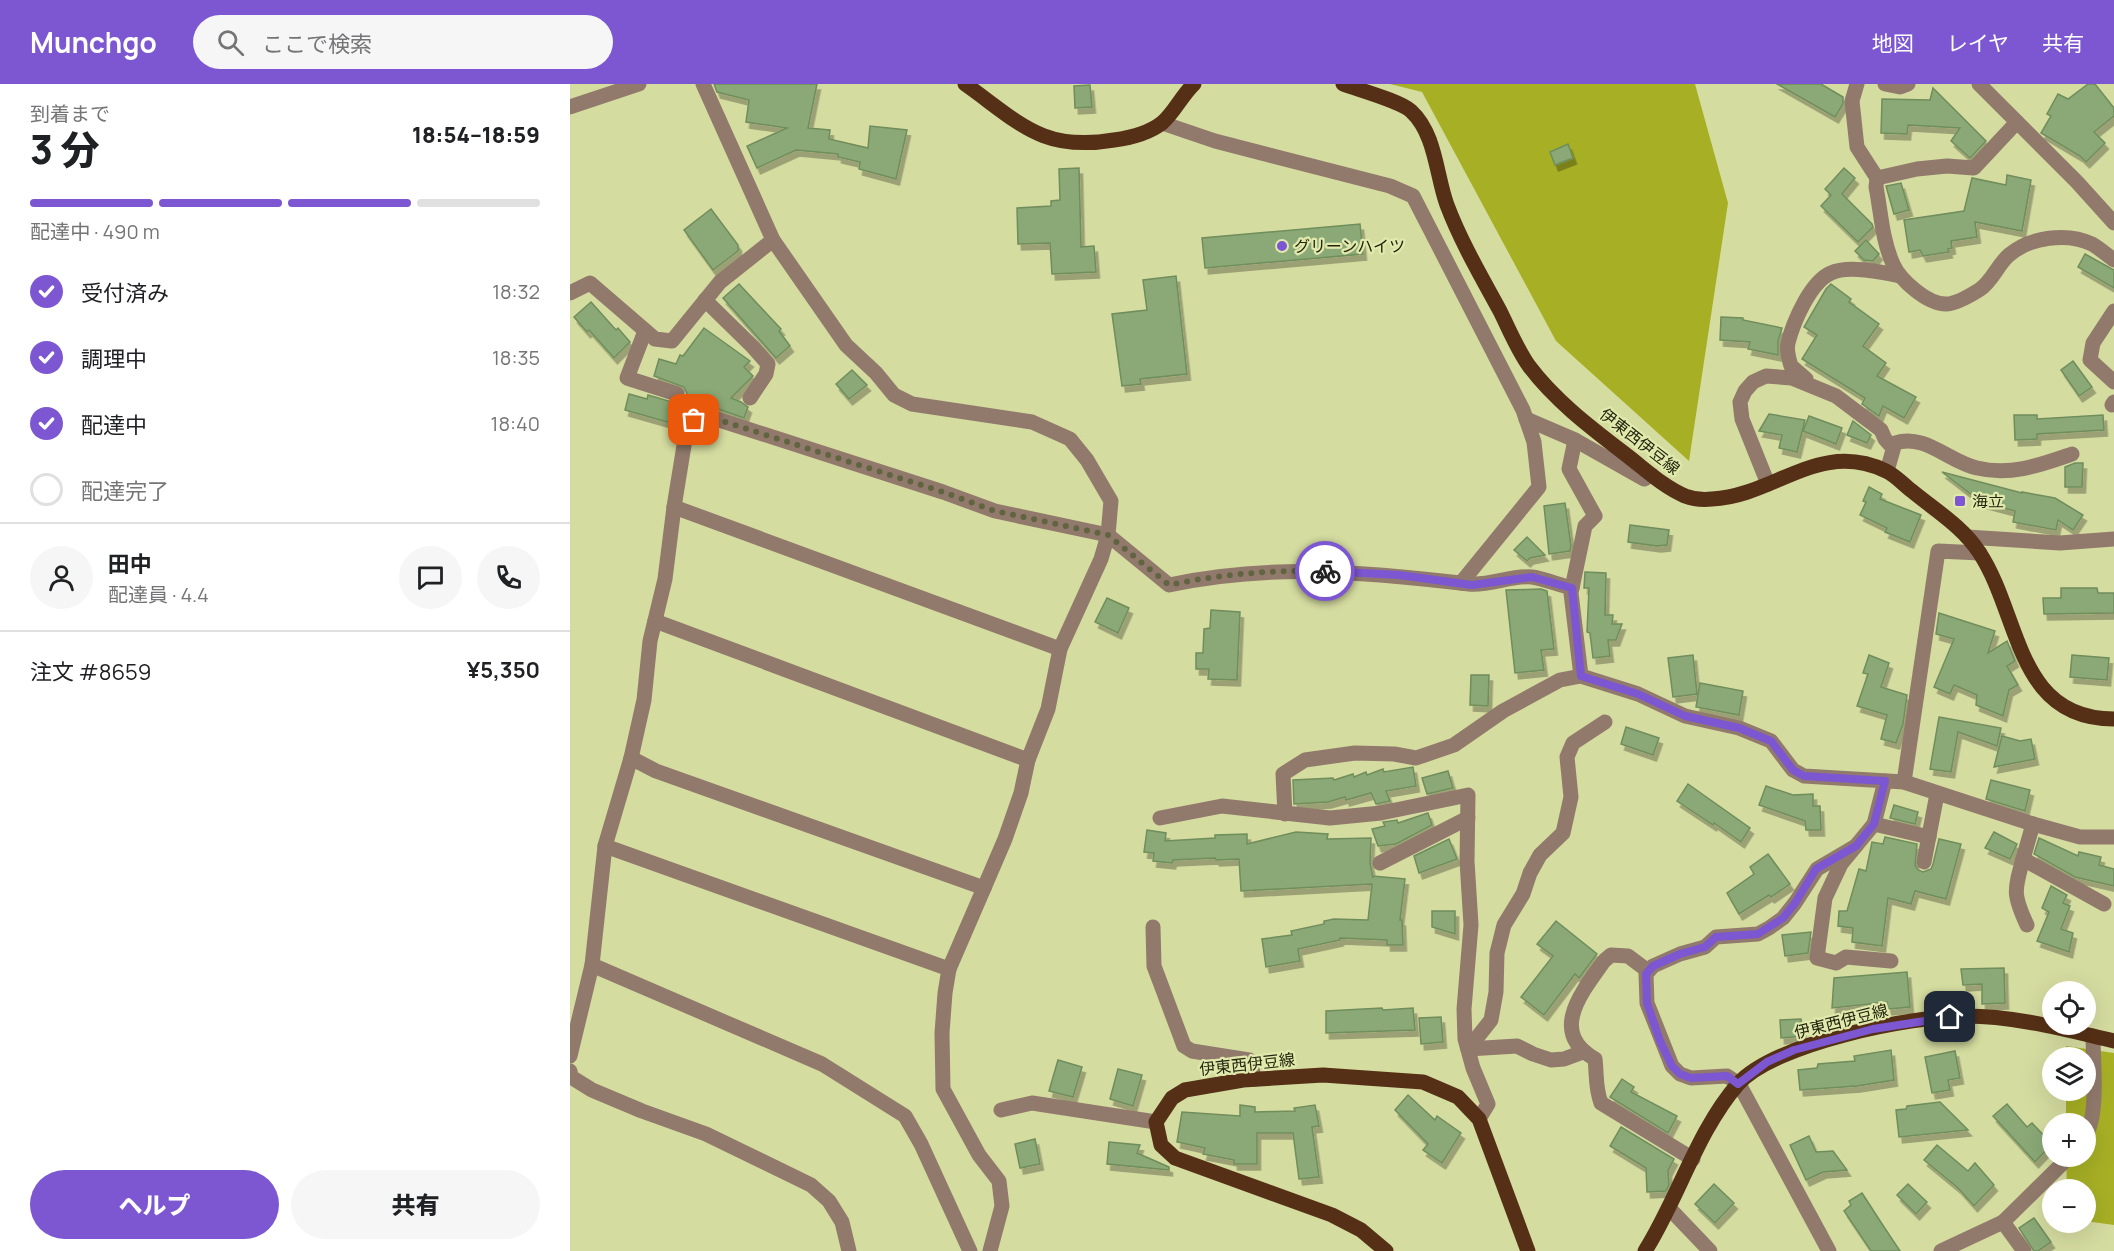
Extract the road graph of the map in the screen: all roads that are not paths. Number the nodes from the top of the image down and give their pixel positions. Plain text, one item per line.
1 (639, 84) edge
2 (703, 84) edge
3 (965, 84) edge
4 (1343, 84) edge
5 (1857, 84) edge
6 (1885, 84) edge
7 (1908, 84) edge
8 (1978, 84) edge
9 (1190, 86) edge
10 (570, 107) edge
11 (2017, 122) junction
12 (1162, 123) junction
13 (1877, 178) junction
14 (2114, 223) edge
15 (773, 240) junction
16 (2114, 260) edge
17 (1900, 276) junction
18 (570, 293) edge
19 (705, 300) junction
20 (2114, 311) edge
21 (645, 331) junction
22 (2114, 382) edge
23 (1820, 390) junction
24 (677, 394) dead end
25 (750, 398) dead end
26 (1526, 419) junction
27 (1575, 440) junction
28 (1893, 448) junction
29 (2072, 454) dead end
30 (1887, 471) junction
31 (1652, 475) junction
32 (1768, 484) junction
33 (674, 507) junction
34 (1108, 535) junction
35 (1967, 537) junction
36 (2114, 539) edge
37 (1980, 553) junction
38 (1461, 583) junction
39 (1572, 588) junction
40 (655, 621) junction
41 (1060, 649) junction
42 (1581, 676) junction
43 (2114, 719) edge
44 (1605, 722) dead end
45 (631, 758) junction
46 (1028, 760) junction
47 (1885, 781) junction
48 (1904, 782) junction
49 (1937, 794) junction
50 (1284, 814) junction
51 (1160, 818) dead end
52 (1468, 818) junction
53 (1874, 824) junction
54 (2032, 824) junction
55 (1929, 837) junction
56 (2114, 837) edge
57 (605, 846) junction
58 (1856, 846) junction
59 (2023, 859) junction
60 (1924, 862) dead end
61 (1380, 863) dead end
62 (984, 888) junction
63 (2103, 904) dead end
64 (2027, 925) dead end
65 (1153, 927) dead end
66 (1891, 961) dead end
67 (592, 965) junction
68 (949, 969) junction
69 (1648, 971) junction
70 (2093, 1036) junction
71 (2114, 1041) edge
72 (1468, 1049) junction
73 (1583, 1052) junction
74 (570, 1056) edge
75 (570, 1071) edge
76 (1256, 1079) junction
77 (1738, 1084) junction
78 (1001, 1110) dead end
79 (2092, 1113) edge
80 (1479, 1119) junction
81 (1156, 1122) junction
82 (1693, 1159) junction
83 (2059, 1167) edge
84 (1669, 1208) junction
85 (2003, 1222) junction
86 (849, 1251) edge
87 (970, 1251) edge
88 (990, 1251) edge
89 (1386, 1251) edge
90 (1528, 1251) edge
91 (1645, 1251) edge
92 (1710, 1251) edge
93 (1829, 1251) edge
94 (1941, 1251) edge
95 (2024, 1251) edge

1 - 10 street
2 - 15 street
3 - 12 main road
4 - 31 main road, 伊東西伊豆線
5 - 13 street
6 - 7 street
8 - 11 street
9 - 12 main road
11 - 13 street
11 - 14 street
12 - 26 street
13 - 17 street
15 - 19 street
15 - 34 street
16 - 17 street
17 - 23 street
18 - 21 street
19 - 21 street
19 - 25 street
20 - 22 street
21 - 24 street
23 - 28 street
23 - 32 street
26 - 27 street
26 - 38 street
27 - 31 street
27 - 39 street
28 - 29 street
28 - 30 street
30 - 32 main road, 伊東西伊豆線
30 - 35 main road, 伊東西伊豆線
31 - 32 main road, 伊東西伊豆線
33 - 34 street
33 - 40 street
33 - 41 street
34 - 38 street
34 - 41 street
35 - 36 street
35 - 37 main road, 伊東西伊豆線
37 - 43 main road, 伊東西伊豆線
37 - 48 street
38 - 39 street
39 - 42 street
40 - 45 street
40 - 46 street
41 - 46 street
42 - 47 street
42 - 50 street
44 - 72 street
45 - 57 street
45 - 62 street
46 - 62 street
47 - 48 street
47 - 53 street
48 - 49 street
49 - 54 street
49 - 55 street
50 - 51 street
50 - 52 street
52 - 61 street
52 - 72 street
53 - 55 street
53 - 58 street
54 - 56 street
54 - 59 street
55 - 60 street
57 - 67 street
57 - 68 street
58 - 66 street
58 - 69 street
59 - 63 street
59 - 64 street
62 - 68 street
65 - 76 street
67 - 74 street
67 - 87 street
68 - 88 street
69 - 73 street
69 - 77 street
70 - 71 main road, 伊東西伊豆線
70 - 77 main road, 伊東西伊豆線
70 - 79 street
72 - 73 street
72 - 80 street
73 - 82 street
75 - 86 street
76 - 80 main road, 伊東西伊豆線
76 - 81 main road, 伊東西伊豆線
77 - 82 main road, 伊東西伊豆線
77 - 93 street
78 - 81 street
80 - 90 main road, 伊東西伊豆線
81 - 89 main road
82 - 84 main road, 伊東西伊豆線
83 - 85 street
84 - 91 main road, 伊東西伊豆線
84 - 92 street
85 - 94 street
85 - 95 street

